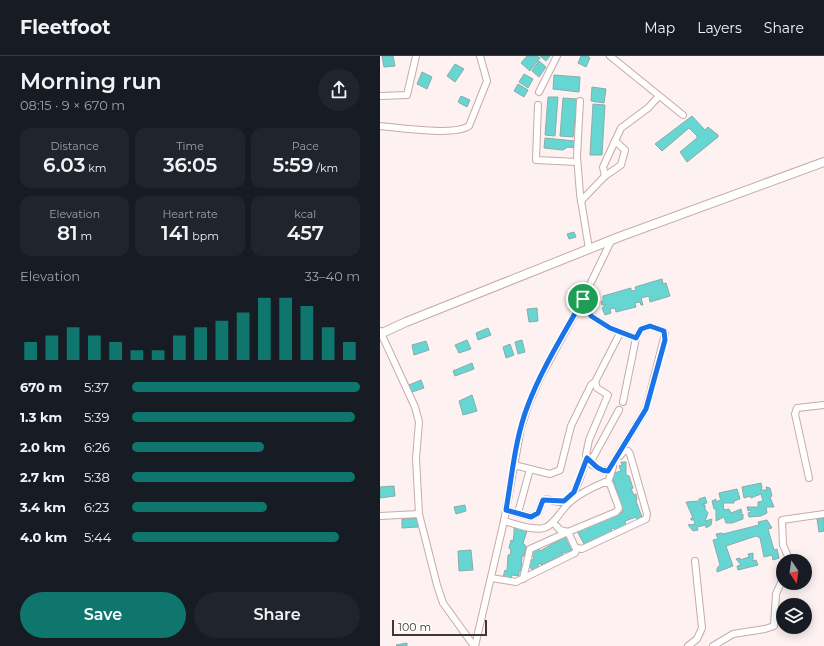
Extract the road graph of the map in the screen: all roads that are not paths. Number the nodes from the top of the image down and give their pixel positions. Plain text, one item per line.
1 (416, 56) edge
2 (480, 56) edge
3 (557, 56) edge
4 (610, 56) edge
5 (539, 92) dead end
6 (380, 96) edge
7 (659, 96) junction
8 (580, 101) dead end
9 (538, 105) dead end
10 (682, 115) dead end
11 (380, 126) edge
12 (615, 141) junction
13 (577, 162) junction
14 (824, 162) edge
15 (605, 176) junction
16 (581, 201) junction
17 (611, 241) junction
18 (589, 249) junction
19 (583, 299) junction
20 (380, 333) edge
21 (620, 333) junction
22 (636, 338) junction
23 (595, 382) junction
24 (623, 402) dead end
25 (824, 405) edge
26 (619, 410) dead end
27 (589, 459) junction
28 (514, 465) junction
29 (530, 469) junction
30 (809, 478) dead end
31 (608, 482) junction
32 (506, 510) junction
33 (518, 513) junction
34 (419, 514) junction
35 (824, 514) edge
36 (380, 516) edge
37 (504, 521) junction
38 (553, 522) junction
39 (568, 532) junction
40 (576, 549) junction
41 (787, 554) edge
42 (695, 561) dead end
43 (491, 578) junction
44 (523, 579) junction
45 (778, 590) edge
46 (474, 646) edge
47 (688, 646) edge
48 (713, 646) edge

1 - 6 street
2 - 11 street
3 - 5 street
4 - 7 street
7 - 10 street
7 - 12 street
8 - 13 street
9 - 13 street
12 - 15 street
12 - 15 street
13 - 16 street
14 - 17 main road
15 - 16 street
16 - 18 street
17 - 18 main road
17 - 19 street
18 - 20 main road
19 - 21 street
19 - 28 street
20 - 34 street
21 - 22 street
21 - 23 street
22 - 24 street
22 - 27 street
23 - 27 street
23 - 29 street
25 - 30 street
26 - 27 street
27 - 33 street
28 - 29 street
28 - 32 street
29 - 33 street
31 - 38 street
31 - 39 street
31 - 40 street
32 - 33 street
32 - 37 street
34 - 36 street
34 - 46 street
35 - 41 street
37 - 38 street
37 - 43 street
38 - 39 street
39 - 40 street
39 - 44 street
40 - 44 street
42 - 47 street
43 - 44 street
43 - 46 street
45 - 48 street

